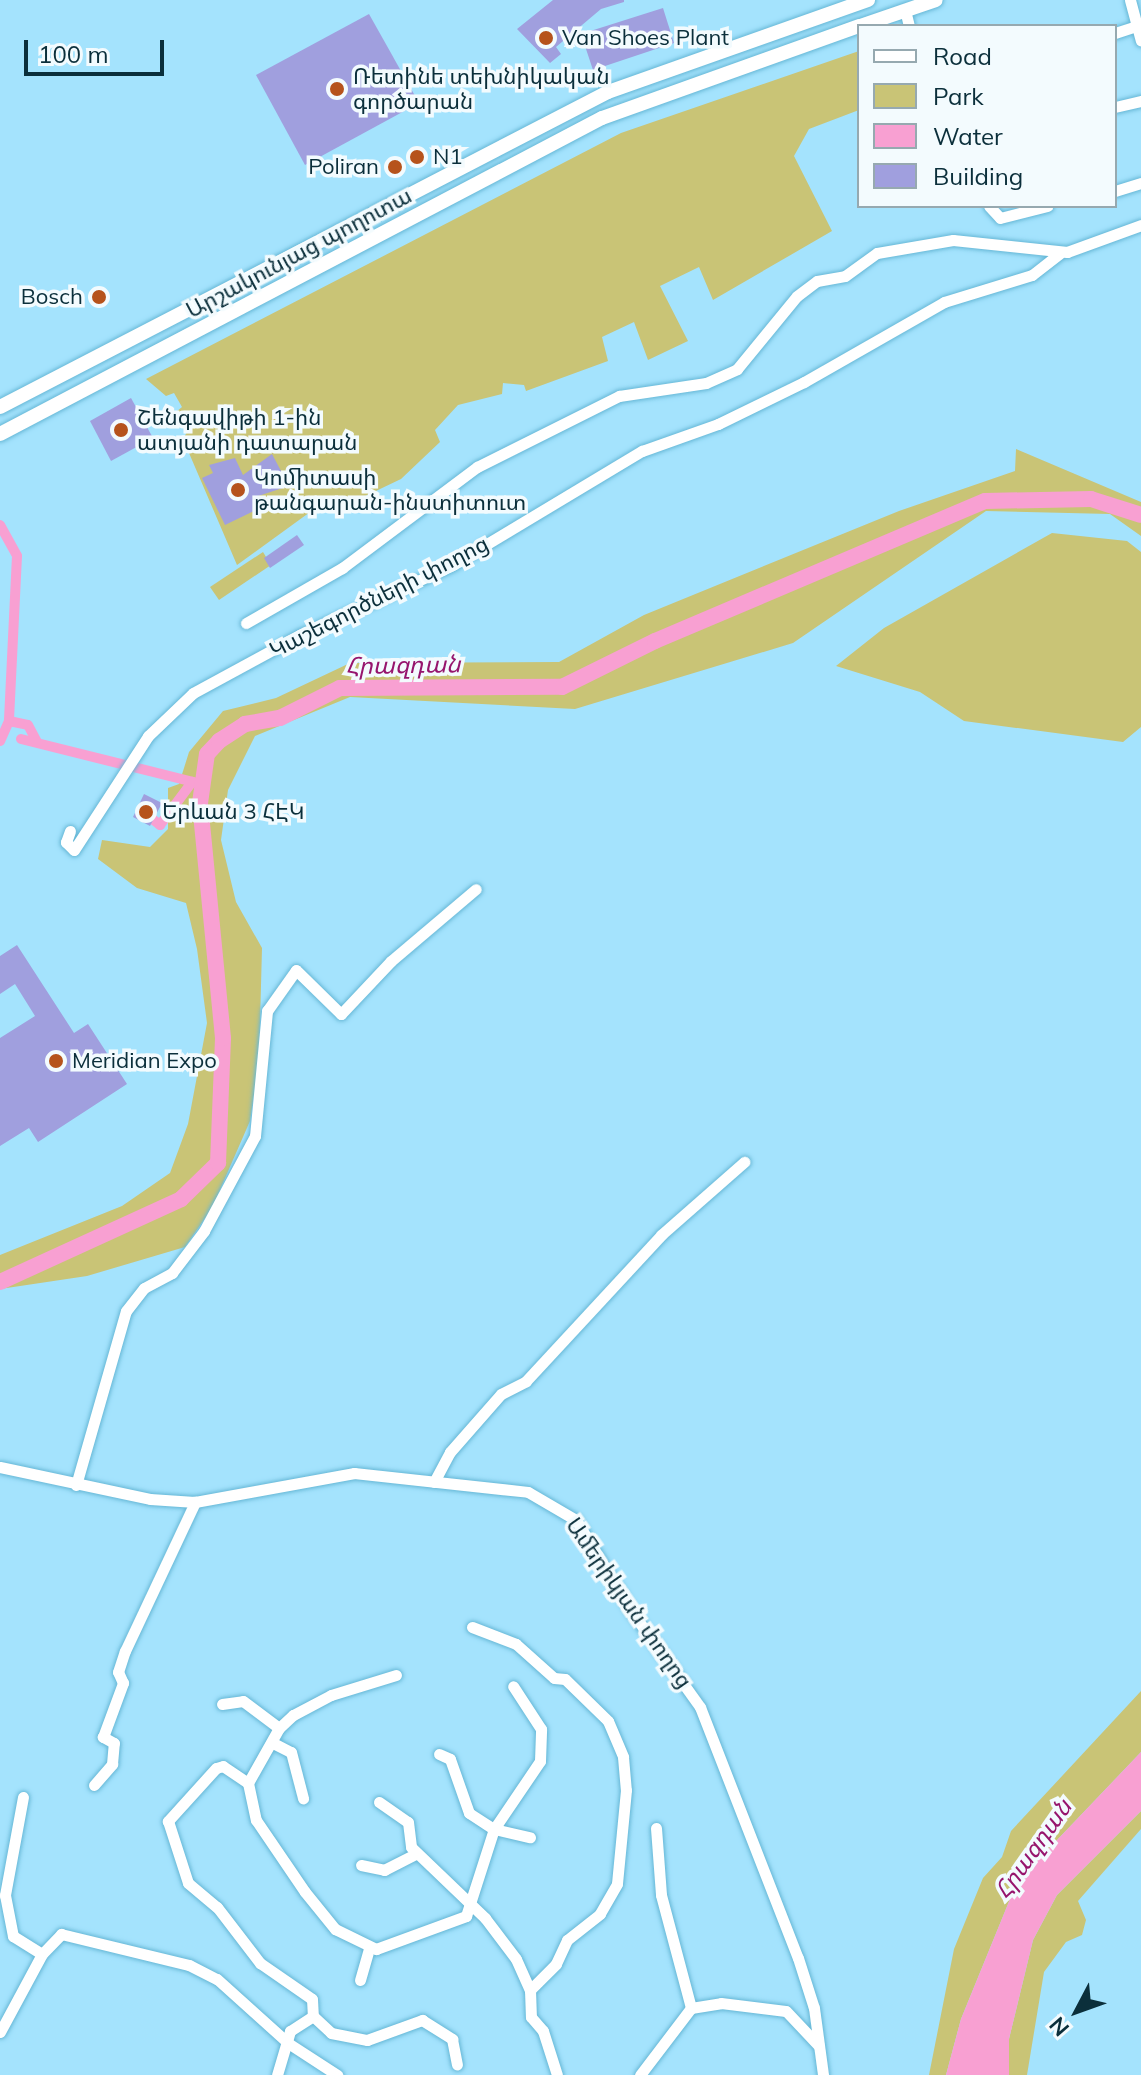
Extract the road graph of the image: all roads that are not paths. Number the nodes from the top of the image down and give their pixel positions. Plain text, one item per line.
1 (868, 0) edge
2 (936, 0) edge
3 (1130, 0) edge
4 (845, 4) edge
5 (905, 10) junction
6 (866, 24) edge
7 (908, 24) edge
8 (1137, 26) junction
9 (857, 27) edge
10 (1117, 32) edge
11 (1141, 41) edge
12 (1141, 101) edge
13 (1117, 107) edge
14 (1141, 183) edge
15 (1117, 190) edge
16 (991, 208) edge
17 (1039, 208) edge
18 (1141, 225) edge
19 (1060, 253) junction
20 (0, 409) edge
21 (32, 416) junction
22 (0, 434) edge
23 (246, 623) dead end
24 (70, 831) dead end
25 (476, 889) dead end
26 (744, 1162) dead end
27 (0, 1467) edge
28 (434, 1482) junction
29 (76, 1485) junction
30 (195, 1502) junction
31 (472, 1627) dead end
32 (396, 1675) dead end
33 (513, 1686) dead end
34 (222, 1704) dead end
35 (279, 1728) junction
36 (273, 1743) junction
37 (439, 1754) dead end
38 (248, 1783) junction
39 (94, 1785) dead end
40 (23, 1797) dead end
41 (303, 1798) dead end
42 (379, 1802) dead end
43 (656, 1828) dead end
44 (494, 1829) junction
45 (530, 1837) dead end
46 (415, 1854) junction
47 (361, 1865) dead end
48 (467, 1906) junction
49 (369, 1949) junction
50 (42, 1954) junction
51 (360, 1980) dead end
52 (530, 1990) junction
53 (691, 2008) junction
54 (313, 2016) junction
55 (0, 2032) edge
56 (288, 2043) junction
57 (819, 2046) junction
58 (457, 2065) dead end
59 (277, 2075) edge
60 (337, 2075) edge
61 (557, 2075) edge
62 (640, 2075) edge
63 (823, 2075) edge

1 - 4 main road, Արշակունյաց պողոտա
2 - 5 main road, Արշակունյաց պողոտա
3 - 8 street
4 - 20 main road, Արշակունյաց պողոտա
5 - 6 main road, Արշակունյաց պողոտա
5 - 7 street
8 - 10 street
8 - 11 street
9 - 21 main road, Արշակունյաց պողոտա
12 - 13 street
14 - 15 street
16 - 17 street
18 - 19 street, Կաշեգործների փողոց
19 - 23 street, Կաշեգործների փողոց
19 - 24 street, Կաշեգործների փողոց
20 - 21 main road
21 - 22 main road, Արշակունյաց պողոտա
25 - 29 street
26 - 28 street
27 - 29 street, Ամերիկյան փողոց
28 - 30 street, Ամերիկյան փողոց
28 - 57 street, Ամերիկյան փողոց
29 - 30 street, Ամերիկյան փողոց
30 - 39 street
31 - 52 street
32 - 35 street
33 - 44 street
34 - 35 street
35 - 36 street
36 - 38 street
36 - 41 street
37 - 44 street
38 - 49 street
38 - 54 street
40 - 50 street
42 - 46 street
43 - 53 street
44 - 45 street
44 - 48 street
46 - 47 street
46 - 48 street
48 - 49 street
48 - 52 street
49 - 51 street
50 - 55 street
50 - 56 street
52 - 61 street
53 - 57 street
53 - 62 street
54 - 56 street
54 - 58 street
56 - 59 street
56 - 60 street
57 - 63 street, Ամերիկյան փողոց

